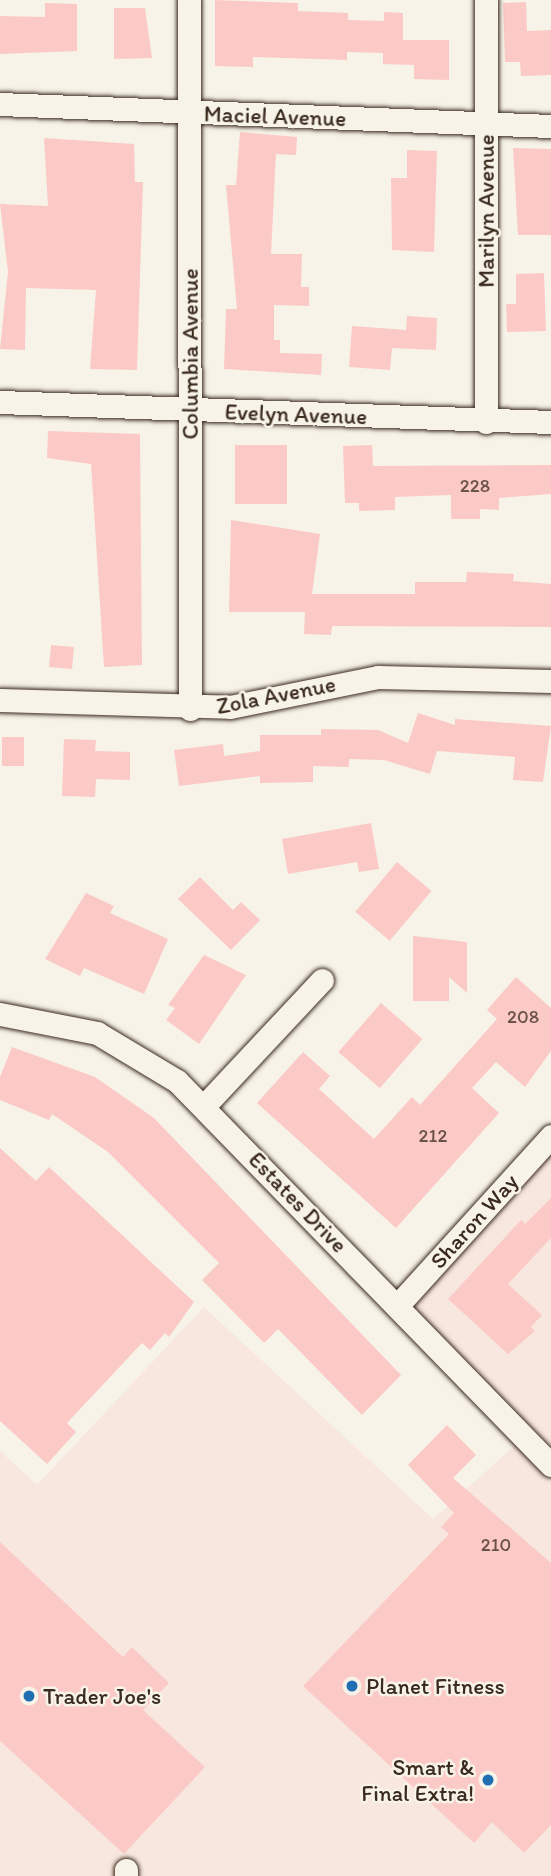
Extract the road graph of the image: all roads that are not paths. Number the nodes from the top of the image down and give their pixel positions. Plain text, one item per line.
1 (189, 0) edge
2 (486, 0) edge
3 (0, 104) edge
4 (189, 112) junction
5 (486, 124) junction
6 (551, 126) edge
7 (0, 402) edge
8 (190, 410) junction
9 (486, 422) junction
10 (551, 422) edge
11 (551, 681) edge
12 (0, 700) edge
13 (190, 709) junction
14 (322, 980) dead end
15 (0, 1014) edge
16 (205, 1105) junction
17 (551, 1136) edge
18 (397, 1306) junction
19 (551, 1465) edge

1 - 4 street, Columbia Avenue
2 - 5 street, Marilyn Avenue
3 - 4 street, Maciel Avenue
4 - 5 street, Maciel Avenue
4 - 8 street, Columbia Avenue
5 - 6 street, Maciel Avenue
5 - 9 street, Marilyn Avenue
7 - 8 street, Evelyn Avenue
8 - 9 street, Evelyn Avenue
8 - 13 street, Columbia Avenue
9 - 10 street, Evelyn Avenue
11 - 13 street, Zola Avenue
12 - 13 street, Zola Avenue
14 - 16 street
15 - 16 street, Estates Drive
16 - 18 street, Estates Drive
17 - 18 street, Sharon Way
18 - 19 street, Estates Drive

